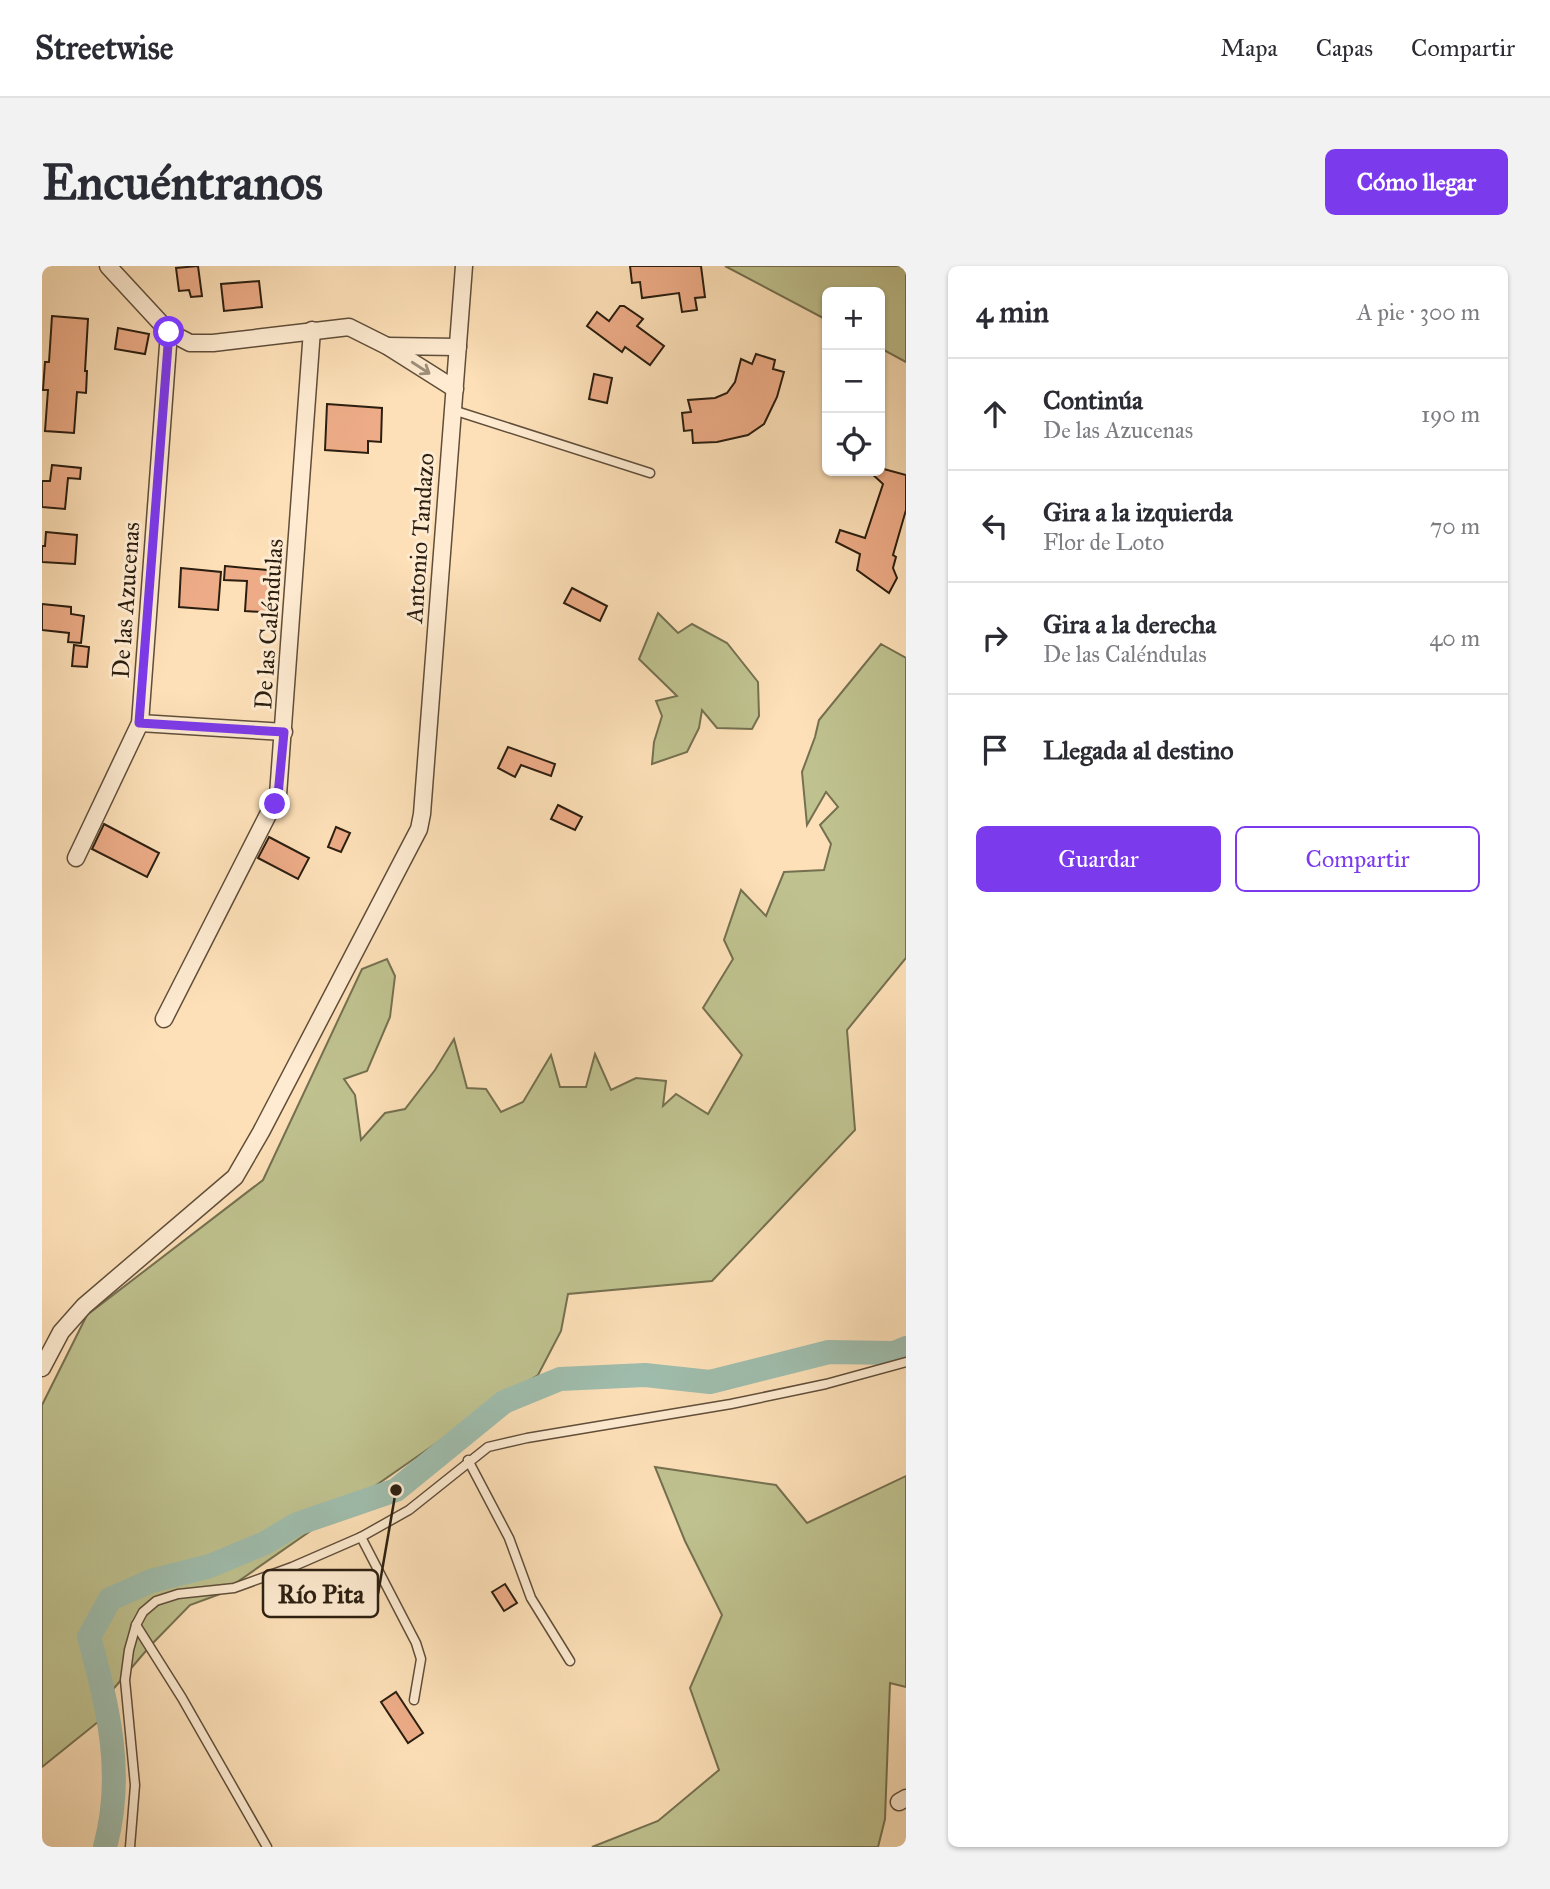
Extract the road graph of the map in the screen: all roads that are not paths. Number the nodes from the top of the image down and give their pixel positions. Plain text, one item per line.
1 (108, 266) edge
2 (464, 266) edge
3 (313, 330) junction
4 (169, 332) junction
5 (387, 346) junction
6 (458, 347) junction
7 (454, 389) junction
8 (453, 410) junction
9 (650, 473) dead end
10 (139, 723) junction
11 (284, 732) junction
12 (76, 858) dead end
13 (164, 1019) dead end
14 (906, 1362) edge
15 (42, 1368) edge
16 (468, 1460) junction
17 (361, 1537) junction
18 (136, 1625) junction
19 (570, 1661) dead end
20 (414, 1700) dead end
21 (130, 1847) edge
22 (267, 1847) edge

1 - 4 street
2 - 6 street, Antonio Tandazo
3 - 4 street
3 - 5 street
3 - 11 street, De las Caléndulas
4 - 10 street, De las Azucenas
5 - 6 street
5 -> 7 street
6 - 7 street, Antonio Tandazo
7 - 8 street, Antonio Tandazo
8 - 9 lane
8 - 15 street, Antonio Tandazo
10 - 11 street
10 - 12 street, De las Azucenas
11 - 13 street, De las Caléndulas
14 - 16 lane
16 - 17 lane
16 - 19 lane
17 - 18 lane
17 - 20 lane
18 - 21 lane
18 - 22 lane

